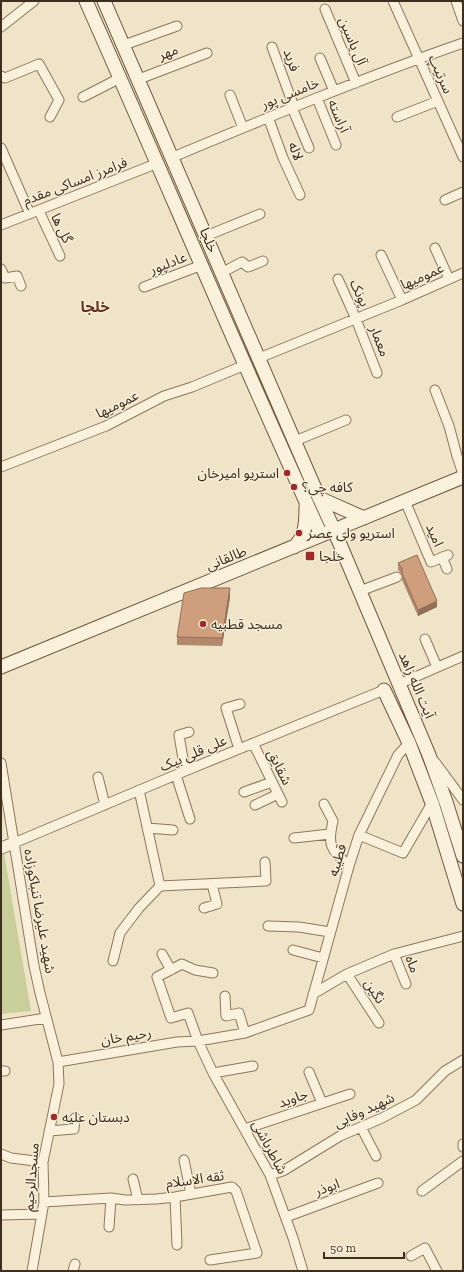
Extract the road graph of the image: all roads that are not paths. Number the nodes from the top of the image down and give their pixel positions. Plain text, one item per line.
1 (34, 1) edge
2 (393, 1) edge
3 (456, 1) edge
4 (105, 2) edge
5 (88, 5) edge
6 (325, 9) dead end
7 (463, 21) edge
8 (177, 26) dead end
9 (1, 27) edge
10 (463, 43) edge
11 (124, 45) junction
12 (272, 46) dead end
13 (207, 52) dead end
14 (320, 58) dead end
15 (419, 58) junction
16 (1, 76) edge
17 (120, 78) junction
18 (139, 79) junction
19 (356, 83) junction
20 (334, 91) junction
21 (230, 95) dead end
22 (83, 97) dead end
23 (316, 98) junction
24 (438, 101) junction
25 (294, 107) junction
26 (50, 117) dead end
27 (268, 117) junction
28 (397, 117) dead end
29 (243, 128) junction
30 (336, 145) dead end
31 (1, 148) edge
32 (309, 148) dead end
33 (173, 157) junction
34 (463, 157) edge
35 (158, 163) junction
36 (463, 192) edge
37 (300, 195) dead end
38 (445, 200) dead end
39 (191, 202) junction
40 (178, 208) junction
41 (34, 212) junction
42 (260, 214) dead end
43 (1, 225) edge
44 (206, 236) junction
45 (435, 248) dead end
46 (381, 255) dead end
47 (60, 256) dead end
48 (263, 261) dead end
49 (202, 265) junction
50 (1, 269) edge
51 (222, 272) junction
52 (463, 274) edge
53 (338, 279) dead end
54 (449, 279) junction
55 (21, 286) dead end
56 (144, 287) dead end
57 (402, 300) junction
58 (356, 319) junction
59 (259, 358) junction
60 (245, 365) junction
61 (377, 372) dead end
62 (435, 390) dead end
63 (346, 420) dead end
64 (295, 441) junction
65 (1, 467) edge
66 (463, 474) edge
67 (463, 477) edge
68 (313, 484) junction
69 (300, 489) junction
70 (319, 498) junction
71 (405, 501) junction
72 (306, 504) junction
73 (364, 518) junction
74 (334, 530) junction
75 (321, 535) junction
76 (294, 547) junction
77 (447, 569) dead end
78 (397, 577) dead end
79 (360, 591) junction
80 (425, 639) dead end
81 (463, 656) edge
82 (1, 667) edge
83 (438, 667) junction
84 (399, 684) junction
85 (384, 690) joint
86 (240, 704) dead end
87 (189, 732) dead end
88 (408, 743) junction
89 (253, 744) junction
90 (239, 749) junction
91 (429, 755) junction
92 (1, 763) edge
93 (181, 773) junction
94 (98, 777) dead end
95 (272, 782) junction
96 (139, 790) junction
97 (244, 792) dead end
98 (463, 800) edge
99 (432, 803) junction
100 (324, 804) dead end
101 (105, 805) junction
102 (255, 805) dead end
103 (190, 819) dead end
104 (147, 828) junction
105 (174, 830) dead end
106 (330, 834) junction
107 (360, 835) junction
108 (294, 838) dead end
109 (14, 842) junction
110 (1, 848) edge
111 (463, 853) edge
112 (265, 862) dead end
113 (349, 866) junction
114 (212, 884) junction
115 (160, 886) junction
116 (463, 904) edge
117 (204, 908) dead end
118 (268, 926) dead end
119 (330, 932) junction
120 (463, 936) edge
121 (293, 950) dead end
122 (162, 954) dead end
123 (394, 954) junction
124 (323, 958) junction
125 (113, 961) dead end
126 (171, 970) junction
127 (213, 973) dead end
128 (347, 974) junction
129 (406, 984) dead end
130 (313, 994) junction
131 (225, 996) dead end
132 (46, 1018) junction
133 (379, 1023) dead end
134 (1, 1025) edge
135 (245, 1033) junction
136 (198, 1041) junction
137 (463, 1060) edge
138 (58, 1062) junction
139 (253, 1066) dead end
140 (309, 1072) dead end
141 (213, 1073) junction
142 (350, 1094) dead end
143 (322, 1103) junction
144 (75, 1118) dead end
145 (361, 1127) junction
146 (245, 1129) junction
147 (49, 1130) junction
148 (1, 1154) edge
149 (376, 1156) dead end
150 (184, 1160) dead end
151 (463, 1161) edge
152 (43, 1162) junction
153 (270, 1175) junction
154 (133, 1179) dead end
155 (378, 1183) dead end
156 (422, 1191) dead end
157 (191, 1194) junction
158 (175, 1197) junction
159 (111, 1198) junction
160 (138, 1200) junction
161 (44, 1202) junction
162 (1, 1214) edge
163 (42, 1214) junction
164 (286, 1217) junction
165 (109, 1227) dead end
166 (177, 1245) dead end
167 (411, 1256) dead end
168 (210, 1260) dead end
169 (32, 1271) edge
170 (303, 1271) edge
171 (437, 1271) edge

1 - 9 street
2 - 15 street, سرتیپ
3 - 7 street
4 - 5 main road
4 - 11 main road, خلجا
5 - 17 main road, خلجا
6 - 19 street, آل یاسین
8 - 11 street, مهر
10 - 15 street, خامسی پور
11 - 18 main road, خلجا
12 - 25 street, فرید
13 - 18 street, مهر
14 - 20 street
15 - 19 street, خامسی پور
15 - 24 street, سرتیپ
16 - 26 street
17 - 22 street
17 - 35 main road, خلجا
18 - 33 main road, خلجا
19 - 20 street, خامسی پور
20 - 23 street, خامسی پور
21 - 29 street
23 - 25 street, خامسی پور
23 - 30 street, آراسته
24 - 28 street
24 - 34 street, سرتیپ
25 - 27 street, خامسی پور
25 - 32 street
27 - 29 street, خامسی پور
27 - 37 street, لاله
29 - 33 street, خامسی پور
31 - 41 street, گل ها
33 - 39 main road, خلجا
35 - 40 main road, خلجا
35 - 41 street, فرامرز امساکی مقدم
36 - 38 street
39 - 40 main road
39 - 44 main road, خلجا
40 - 49 main road, خلجا
41 - 43 street, فرامرز امساکی مقدم
41 - 47 street, گل ها
42 - 44 street
44 - 51 main road, خلجا
45 - 54 street
46 - 57 street
48 - 51 street
49 - 56 street, عادلپور
49 - 60 main road, خلجا
50 - 55 street
51 - 59 main road, خلجا
52 - 54 street, عمومیها
53 - 58 street, پونک
54 - 57 street, عمومیها
57 - 58 street, عمومیها
58 - 59 street, عمومیها
58 - 61 street, معمار
59 - 64 main road, خلجا
60 - 65 street, عمومیها
60 - 69 main road, خلجا
62 - 66 street
63 - 64 street
64 - 68 main road, خلجا
67 - 71 main road, طالقانی
68 - 69 main road
68 - 70 main road, خلجا
69 - 72 main road, خلجا
70 - 73 main road
70 - 74 main road, خلجا
71 - 73 main road, طالقانی
71 - 77 street, امید
72 - 75 main road, خلجا
72 - 76 main road
73 - 74 main road, طالقانی
74 - 75 main road, طالقانی
74 - 79 main road, آیت الله زاهد
75 - 76 main road, طالقانی
76 - 82 main road, طالقانی
78 - 79 street
79 - 84 main road, آیت الله زاهد
80 - 83 street
81 - 83 street
83 - 84 street
84 - 91 main road, آیت الله زاهد
85 - 88 main road
85 - 89 street, علی قلی بیک
86 - 90 street
87 - 93 street
88 - 99 main road
88 - 107 street, قطیبه
89 - 90 street, علی قلی بیک
89 - 95 street, شقایق
90 - 93 street, علی قلی بیک
91 - 98 street
91 - 111 main road, آیت الله زاهد
92 - 109 street, شهید علیرضا تنباکوزاده
93 - 96 street, علی قلی بیک
93 - 103 street
94 - 101 street
95 - 97 street
95 - 102 street, شقایق
96 - 101 street, علی قلی بیک
96 - 104 street
99 - 107 street
99 - 116 main road
100 - 106 street
101 - 109 street, علی قلی بیک
104 - 105 street
104 - 115 street
106 - 108 street
106 - 113 street
107 - 113 street, قطیبه
109 - 110 street
109 - 132 street, شهید علیرضا تنباکوزاده
112 - 114 street
113 - 119 street, قطیبه
114 - 115 street
114 - 117 street
115 - 125 street
118 - 119 street
119 - 124 street, قطیبه
120 - 123 street
121 - 124 street
122 - 126 street
123 - 128 street
123 - 129 street, ماه
124 - 130 street, قطیبه
126 - 127 street
126 - 136 street, شاطرباشی
128 - 130 street
128 - 133 street, نگین
130 - 135 street, قطیبه
131 - 135 street
132 - 134 street
132 - 138 street, شهید علیرضا تنباکوزاده
135 - 136 street, قطیبه
136 - 138 street, رحیم خان
136 - 141 street, شاطرباشی
137 - 145 street, شهید وفایی
138 - 147 street, مسجدالرحیم
139 - 141 street
140 - 143 street
141 - 146 street, شاطرباشی
142 - 143 street, جاوید
143 - 146 street, جاوید
144 - 147 street
145 - 149 street
145 - 153 street, شهید وفایی
146 - 153 street, شاطرباشی
147 - 152 street, مسجدالرحیم
148 - 152 street
150 - 157 street
151 - 156 street
152 - 161 street, مسجدالرحیم
153 - 164 street, شاطرباشی
154 - 160 street
155 - 164 street, ابوذر
157 - 158 street, ثقه الاسلام
157 - 168 street, ثقه الاسلام
158 - 160 street, ثقه الاسلام
158 - 166 street
159 - 160 street, ثقه الاسلام
159 - 161 street, ثقه الاسلام
159 - 165 street
161 - 163 street, مسجدالرحیم
162 - 163 street
163 - 169 street, مسجدالرحیم
164 - 170 street, شاطرباشی
167 - 171 street

